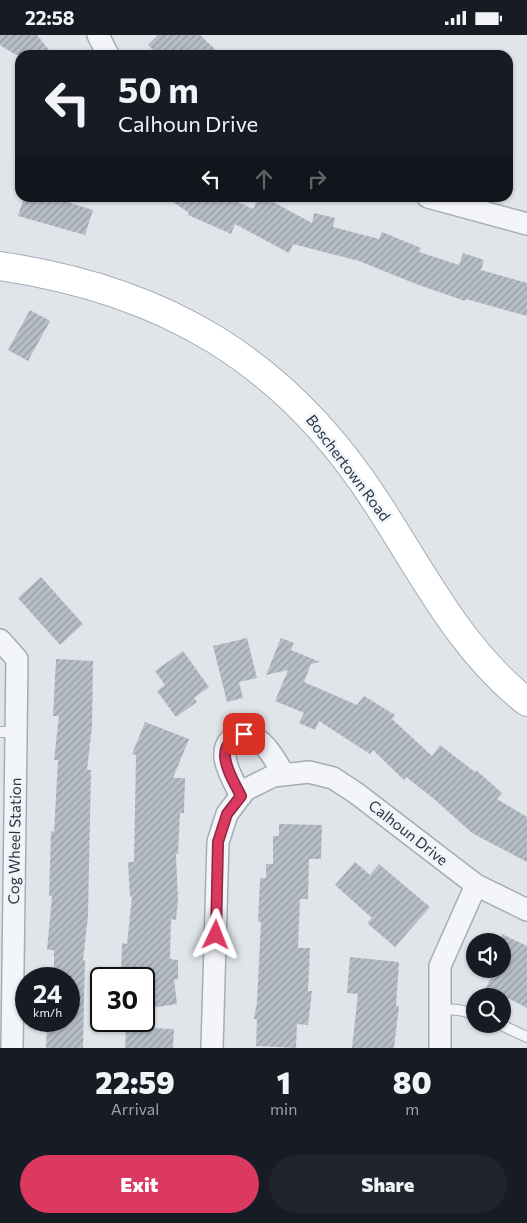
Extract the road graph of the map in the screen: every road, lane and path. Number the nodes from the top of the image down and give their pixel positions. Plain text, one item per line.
1 (98, 35) edge
2 (106, 50) edge
3 (446, 202) edge
4 (527, 224) edge
5 (0, 266) edge
6 (0, 640) edge
7 (527, 702) edge
8 (8, 732) edge
9 (284, 774) junction
10 (241, 796) junction
11 (8, 832) edge
12 (476, 885) junction
13 (527, 910) edge
14 (7, 926) edge
15 (440, 1009) junction
16 (466, 1012) edge
17 (7, 1021) edge
18 (511, 1030) edge
19 (527, 1037) edge
20 (12, 1048) edge
21 (212, 1048) edge
22 (440, 1048) edge

1 - 2 street
3 - 4 street
5 - 7 street, Boschertown Road
6 - 8 street, Cog Wheel Station
8 - 11 street, Cog Wheel Station
9 - 10 street, Calhoun Drive
9 - 10 street
9 - 12 street, Calhoun Drive
10 - 21 street, Calhoun Drive
11 - 14 street, Cog Wheel Station
12 - 13 street, Calhoun Drive
12 - 15 street
14 - 17 street, Cog Wheel Station
15 - 16 lane
15 - 22 street
17 - 20 street, Cog Wheel Station
18 - 19 lane

